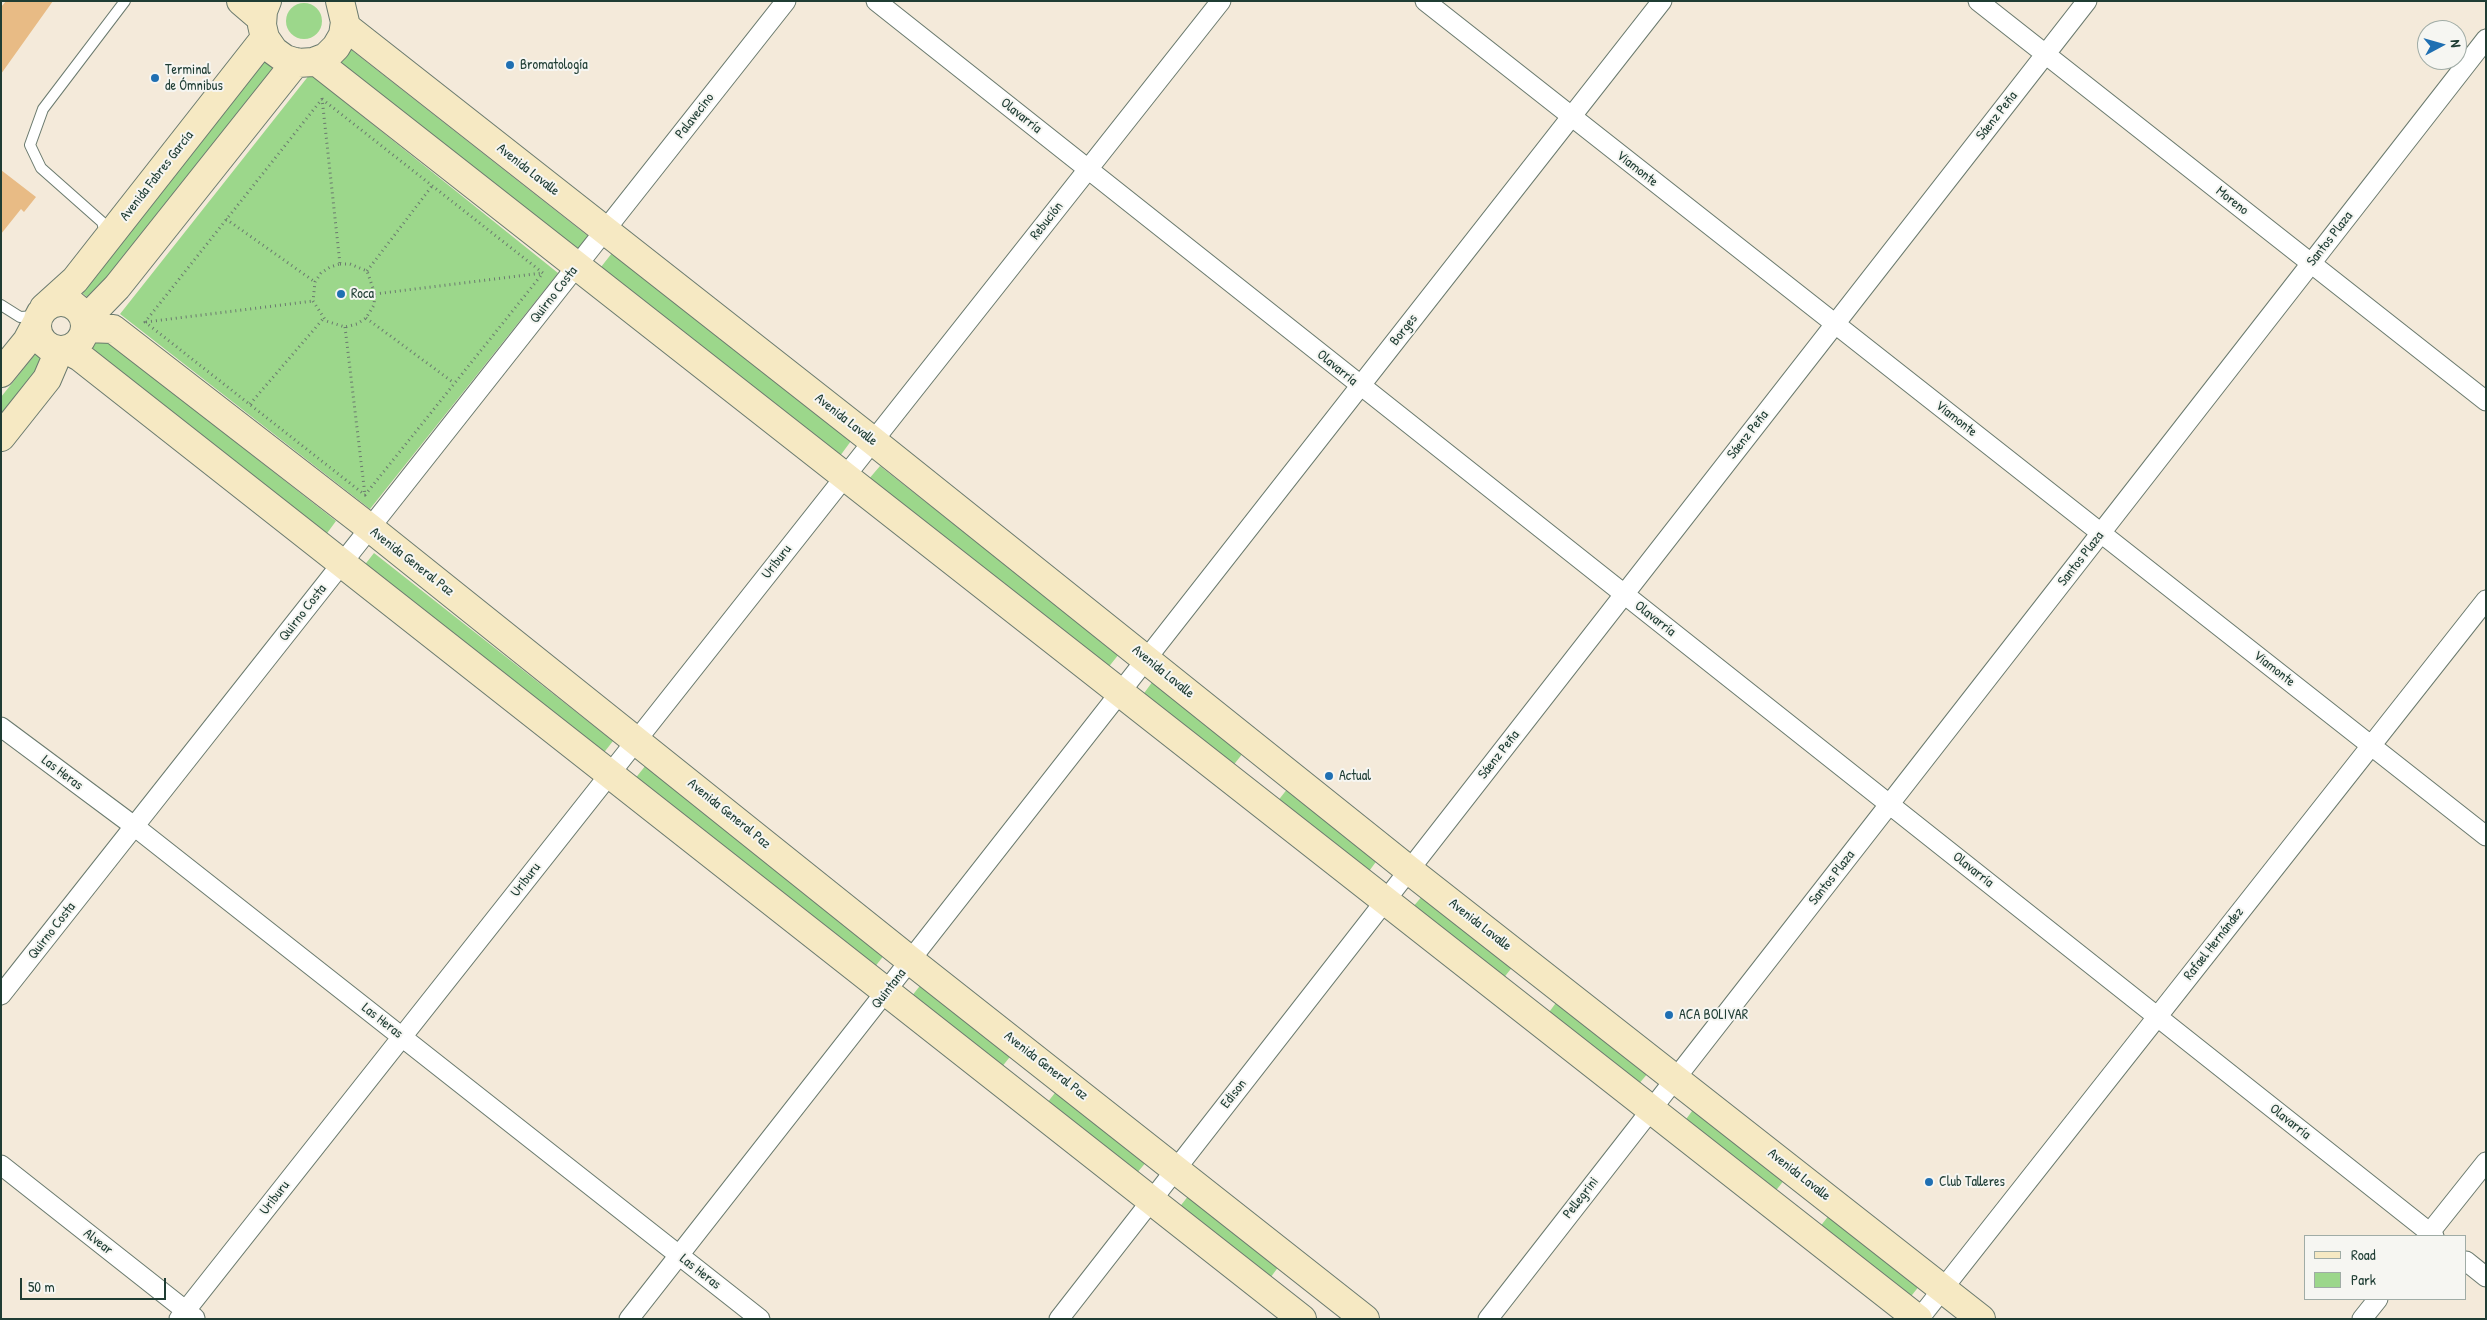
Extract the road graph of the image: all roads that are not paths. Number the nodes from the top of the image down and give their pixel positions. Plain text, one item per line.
1 (125, 1) edge
2 (241, 1) edge
3 (786, 1) edge
4 (876, 1) edge
5 (1221, 1) edge
6 (1425, 1) edge
7 (1662, 1) edge
8 (1978, 1) edge
9 (2087, 1) edge
10 (342, 9) edge
11 (265, 19) edge
12 (2486, 39) edge
13 (2045, 54) junction
14 (306, 62) junction
15 (1571, 117) junction
16 (1088, 169) junction
17 (604, 231) junction
18 (108, 239) junction
19 (2311, 263) junction
20 (577, 266) junction
21 (1, 305) edge
22 (40, 316) junction
23 (85, 324) junction
24 (1835, 324) junction
25 (63, 351) junction
26 (1, 373) edge
27 (1360, 386) junction
28 (2486, 401) edge
29 (1, 437) edge
30 (873, 441) junction
31 (845, 476) junction
32 (370, 528) junction
33 (2101, 533) junction
34 (342, 563) junction
35 (1624, 594) junction
36 (2486, 600) edge
37 (1146, 658) junction
38 (1121, 693) junction
39 (1, 727) edge
40 (637, 740) junction
41 (2371, 746) junction
42 (610, 774) junction
43 (1889, 804) junction
44 (134, 826) junction
45 (2486, 836) edge
46 (1409, 870) junction
47 (1385, 900) junction
48 (911, 960) junction
49 (887, 992) junction
50 (1, 995) edge
51 (2157, 1016) junction
52 (402, 1037) junction
53 (1675, 1078) junction
54 (1651, 1109) junction
55 (2486, 1162) edge
56 (1, 1165) edge
57 (1176, 1168) junction
58 (1151, 1200) junction
59 (2430, 1235) edge
60 (679, 1255) junction
61 (2467, 1262) edge
62 (2486, 1277) edge
63 (1943, 1288) junction
64 (2377, 1300) edge
65 (187, 1316) edge
66 (630, 1319) edge
67 (760, 1319) edge
68 (1059, 1319) edge
69 (1302, 1319) edge
70 (1366, 1319) edge
71 (1488, 1319) edge
72 (1918, 1319) edge
73 (1982, 1319) edge
74 (2362, 1319) edge

1 - 18 lane
2 - 11 main road
3 - 17 street, Palavecino
4 - 16 street, Olavarría
5 - 16 street, Rebución
6 - 15 street, Viamonte
7 - 15 street, Borges
8 - 13 street, Moreno
9 - 13 street, Sáenz Peña
10 - 14 main road
10 - 17 main road, Avenida Lavalle
11 - 14 main road
11 - 18 main road, Avenida Fabres García
12 - 19 street, Santos Plaza
13 - 19 street, Moreno
13 - 24 street, Sáenz Peña
14 - 20 main road
14 - 23 main road
15 - 24 street, Viamonte
15 - 27 street, Borges
16 - 27 street, Olavarría
16 - 30 street, Rebución
17 - 20 street, Quirno Costa
17 - 30 main road, Avenida Lavalle
18 - 22 main road, Avenida Fabres García
19 - 28 street, Moreno
19 - 33 street, Santos Plaza
20 - 31 main road
20 - 32 street, Quirno Costa
21 - 22 lane
22 - 23 main road
22 - 25 main road
22 - 26 main road, Avenida Fabres García
23 - 25 main road
23 - 32 main road, Avenida General Paz
24 - 33 street, Viamonte
24 - 35 street, Sáenz Peña
25 - 29 main road
25 - 34 main road
27 - 35 street, Olavarría
27 - 37 street, Borges
30 - 31 street, Uriburu
30 - 37 main road, Avenida Lavalle
31 - 38 main road
31 - 40 street, Uriburu
32 - 34 street, Quirno Costa
32 - 40 main road, Avenida General Paz
33 - 41 street, Viamonte
33 - 43 street, Santos Plaza
34 - 42 main road
34 - 44 street, Quirno Costa
35 - 43 street, Olavarría
35 - 46 street, Sáenz Peña
36 - 41 street, Rafael Hernández
37 - 38 street, Quintana
37 - 46 main road, Avenida Lavalle
38 - 47 main road
38 - 48 street, Quintana
39 - 44 street, Las Heras
40 - 42 street, Uriburu
40 - 48 main road, Avenida General Paz
41 - 45 street, Viamonte
41 - 51 street, Rafael Hernández
42 - 49 main road
42 - 52 street, Uriburu
43 - 51 street, Olavarría
43 - 53 street, Santos Plaza
44 - 50 street, Quirno Costa
44 - 52 street, Las Heras
46 - 47 street, Edison
46 - 53 main road, Avenida Lavalle
47 - 54 main road
47 - 57 street, Edison
48 - 49 street, Quintana
48 - 57 main road, Avenida General Paz
49 - 58 main road
49 - 60 street, Quintana
51 - 59 street, Olavarría
51 - 63 street, Rafael Hernández
52 - 60 street, Las Heras
52 - 65 street, Uriburu
53 - 54 street, Pellegrini
53 - 63 main road, Avenida Lavalle
54 - 71 street, Pellegrini
54 - 72 main road
55 - 59 street
56 - 65 street, Alvear
57 - 58 street, Edison
57 - 70 main road, Avenida General Paz
58 - 68 street, Edison
58 - 69 main road
60 - 66 street, Quintana
60 - 67 street, Las Heras
61 - 62 street
63 - 72 street
63 - 73 main road, Avenida Lavalle
64 - 74 street

